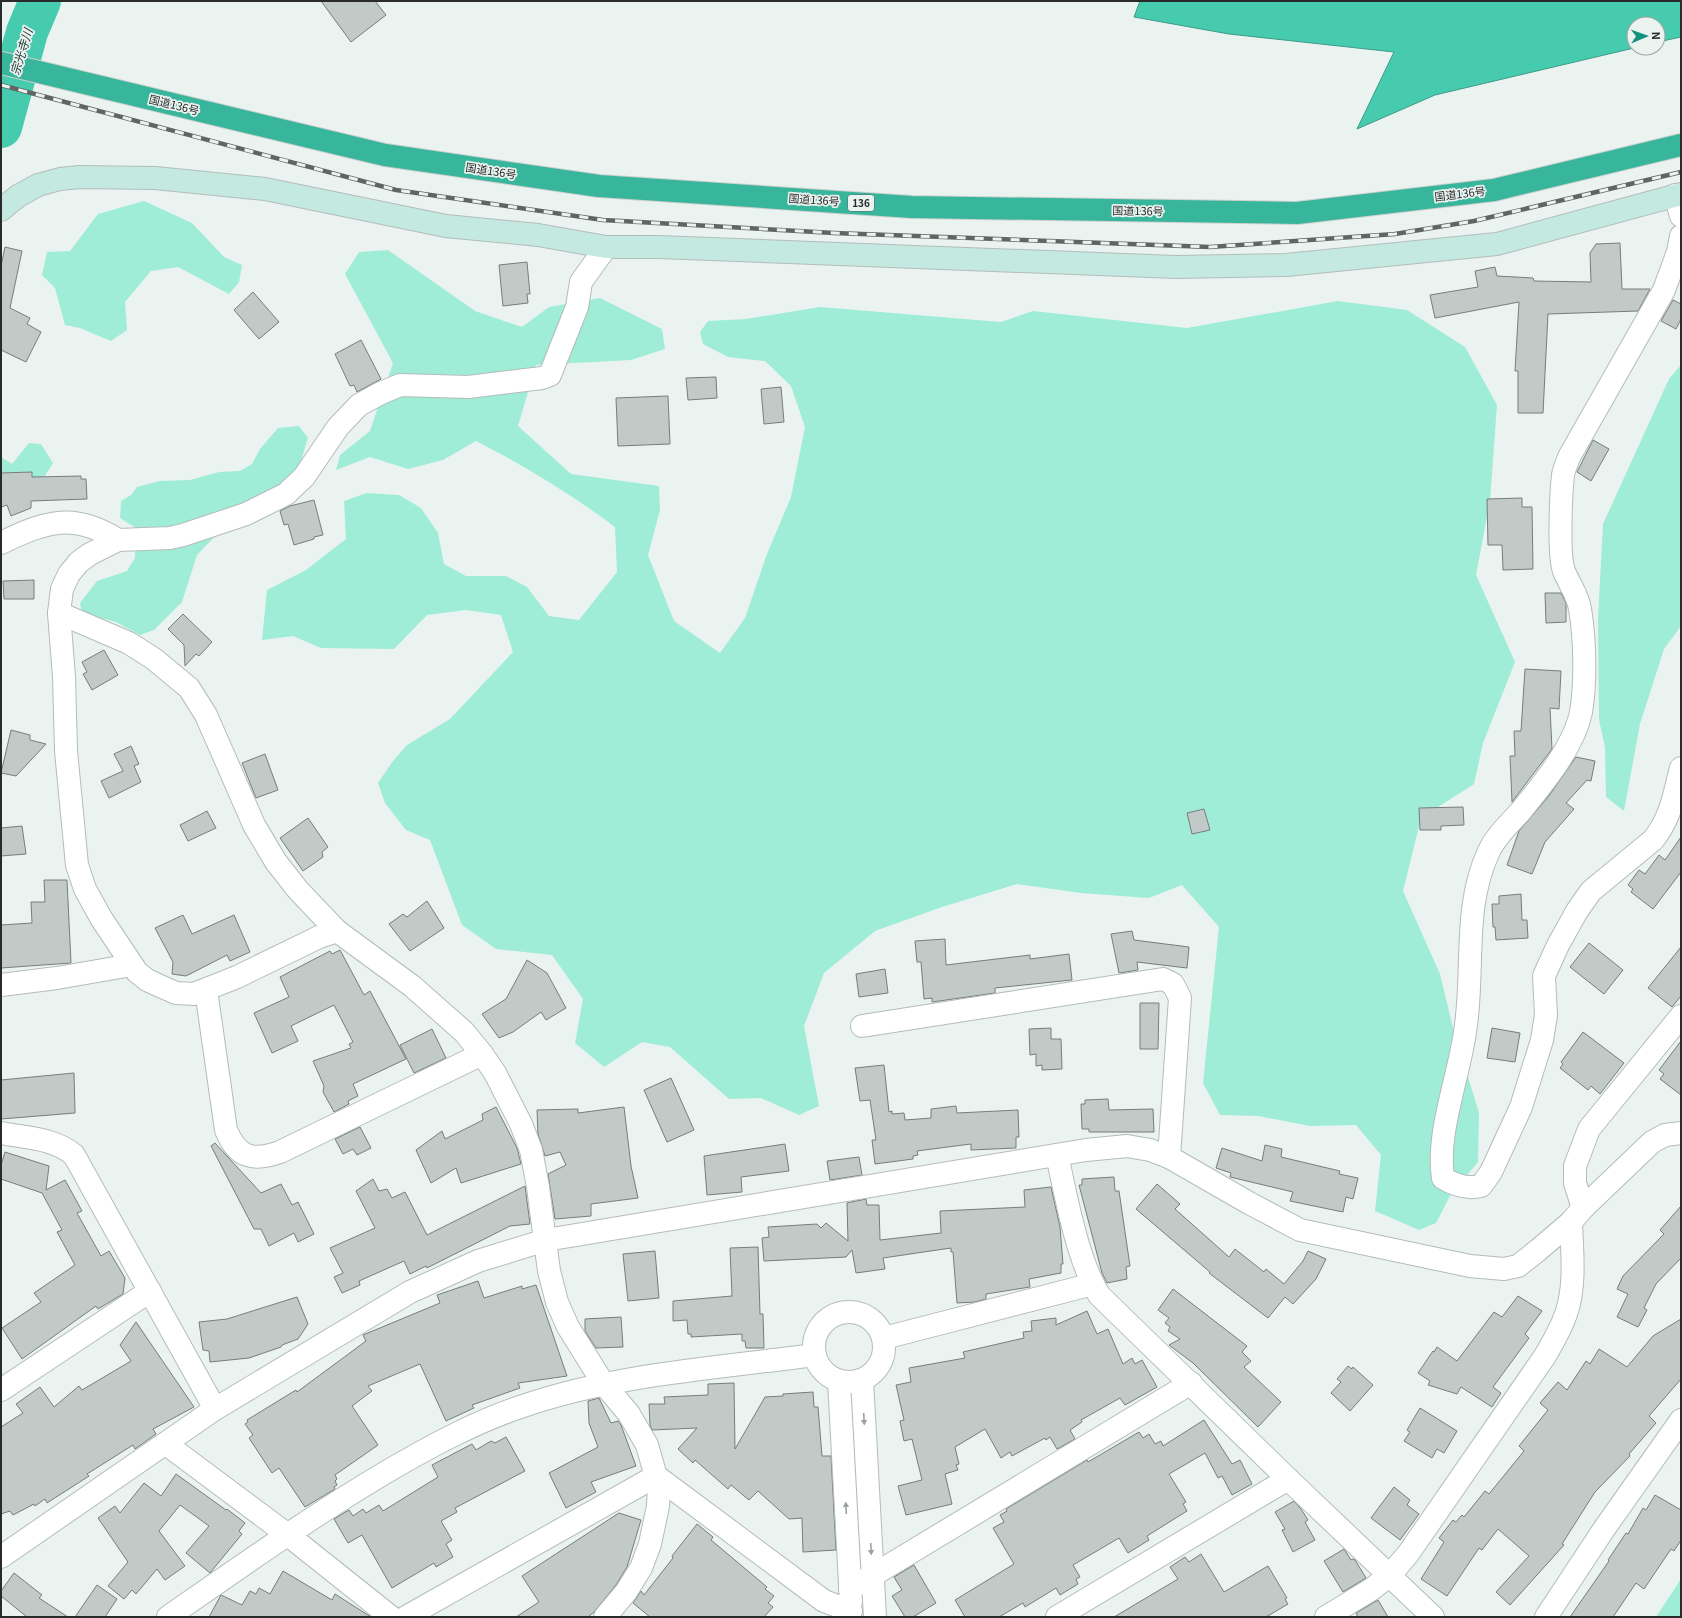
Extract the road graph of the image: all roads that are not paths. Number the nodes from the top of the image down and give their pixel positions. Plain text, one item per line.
1 (1, 63) edge
2 (1681, 145) edge
3 (1678, 194) edge
4 (1, 210) edge
5 (1681, 216) edge
6 (1681, 236) edge
7 (606, 247) junction
8 (118, 540) junction
9 (1, 543) edge
10 (59, 613) junction
11 (1681, 768) edge
12 (337, 931) junction
13 (132, 965) junction
14 (1, 985) edge
15 (206, 990) junction
16 (1681, 1016) edge
17 (862, 1026) dead end
18 (482, 1054) junction
19 (1, 1133) edge
20 (1681, 1133) edge
21 (1057, 1156) junction
22 (1170, 1157) junction
23 (1577, 1215) junction
24 (546, 1240) junction
25 (1092, 1284) junction
26 (150, 1291) junction
27 (884, 1338) junction
28 (815, 1355) junction
29 (862, 1380) junction
30 (839, 1381) junction
31 (603, 1383) junction
32 (1191, 1383) junction
33 (1, 1390) edge
34 (215, 1409) junction
35 (1681, 1420) edge
36 (166, 1444) junction
37 (656, 1476) junction
38 (1288, 1479) junction
39 (288, 1535) junction
40 (1, 1557) edge
41 (1390, 1575) junction
42 (872, 1576) junction
43 (850, 1589) junction
44 (851, 1614) edge
45 (609, 1616) edge
46 (168, 1617) edge
47 (391, 1617) edge
48 (406, 1617) edge
49 (875, 1617) edge
50 (1057, 1617) edge
51 (1326, 1617) edge
52 (1433, 1617) edge
53 (1546, 1617) edge

1 - 2 highway, 国道136号 / 136
3 - 5 street
3 - 7 street
4 - 7 street
6 - 11 street
7 - 8 street
8 - 9 street
8 - 10 street
10 - 12 street
10 - 13 street
12 - 15 street
12 - 18 street
13 - 14 street
13 - 15 street
15 - 18 street
16 - 23 street
17 - 22 street
18 - 24 street
19 - 26 street
20 - 23 street
21 - 22 street
21 - 24 street
21 - 25 street
22 - 23 street
23 - 41 street
24 - 31 street
24 - 34 street
25 - 27 street
25 - 32 street
26 - 33 street
26 - 34 street
27 - 28 street
27 - 29 street
28 - 30 street
28 - 31 street
29 - 30 street
29 -> 42 street
43 -> 30 street
31 - 37 street
31 - 39 street
32 - 38 street
32 - 42 street
34 - 36 street
35 - 53 street
36 - 39 street
36 - 40 street
37 - 44 street
37 - 45 street
37 - 48 street
38 - 41 street
38 - 50 street
39 - 46 street
39 - 47 street
41 - 51 street
41 - 52 street
42 - 43 street
42 - 49 street
43 - 44 street

